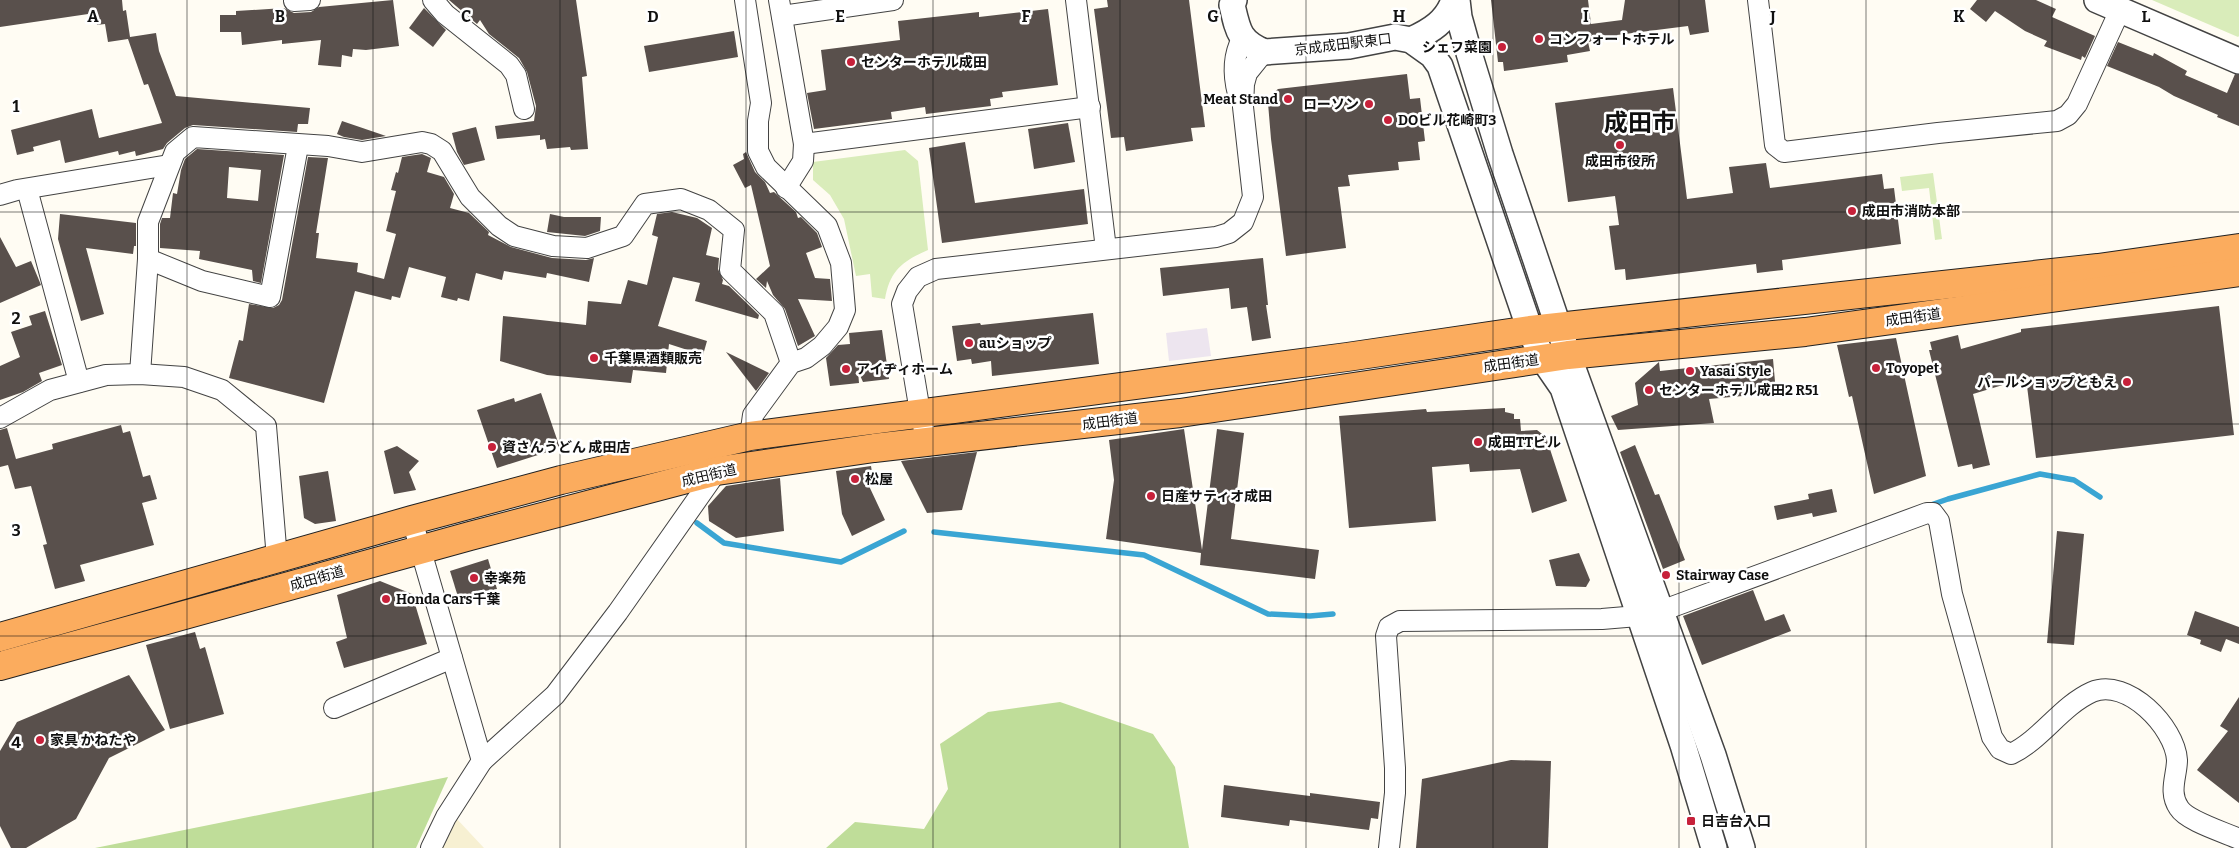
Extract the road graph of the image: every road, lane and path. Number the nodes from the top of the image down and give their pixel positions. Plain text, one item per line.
1 (433, 0) edge
2 (745, 0) edge
3 (893, 0) edge
4 (1076, 0) edge
5 (1456, 0) edge
6 (1758, 0) edge
7 (2097, 0) edge
8 (1232, 2) edge
9 (780, 8) edge
10 (2120, 10) junction
11 (1242, 39) junction
12 (1411, 40) junction
13 (1264, 52) junction
14 (2239, 61) edge
15 (1090, 107) junction
16 (1243, 108) junction
17 (524, 109) dead end
18 (804, 144) junction
19 (298, 146) junction
20 (169, 165) junction
21 (786, 188) junction
22 (27, 189) junction
23 (0, 195) edge
24 (2239, 248) edge
25 (1106, 249) junction
26 (148, 260) junction
27 (2239, 272) edge
28 (1558, 327) junction
29 (1530, 330) junction
30 (1555, 357) junction
31 (791, 364) junction
32 (140, 374) junction
33 (79, 382) junction
34 (920, 412) junction
35 (0, 418) edge
36 (750, 436) junction
37 (927, 443) junction
38 (717, 471) junction
39 (412, 520) junction
40 (420, 550) junction
41 (277, 559) junction
42 (1649, 613) junction
43 (0, 637) edge
44 (452, 658) junction
45 (0, 666) edge
46 (334, 708) dead end
47 (482, 761) junction
48 (2239, 839) edge
49 (431, 848) edge
50 (1389, 848) edge
51 (1714, 848) edge
52 (1742, 848) edge

1 - 17 street
2 - 21 street
3 - 9 street
4 - 15 street
5 - 12 street
5 - 28 street
6 - 10 street
7 - 10 street
8 - 11 street
9 - 18 street
10 - 14 street
11 - 13 street
11 - 16 street
12 - 13 street, 京成成田駅東口
12 - 29 street, 京成成田駅東口
13 - 16 street
15 - 18 street
15 - 25 street
16 - 25 street
18 - 21 street
19 - 20 street
19 - 26 street
19 - 31 street
20 - 22 street
20 - 26 street
21 - 31 street
22 - 23 street
22 - 33 street
24 - 28 highway, 成田街道
25 - 34 street
26 - 32 street
27 - 30 highway, 成田街道
28 - 29 highway, 成田街道
28 - 30 street
29 - 30 street, 京成成田駅東口
29 - 34 highway, 成田街道
30 - 37 highway, 成田街道
30 - 42 street
31 - 36 street
32 - 33 street
32 - 41 street
33 - 35 street
34 - 36 highway, 成田街道
34 - 37 street
36 - 39 highway, 成田街道
37 - 38 highway, 成田街道
38 - 40 highway, 成田街道
38 - 47 street
39 - 40 street
39 - 41 highway, 成田街道
40 - 44 street
40 - 45 highway, 成田街道
41 - 43 highway, 成田街道
42 - 48 street
42 - 50 street
42 - 51 street
42 - 52 street
44 - 46 street
44 - 47 street
47 - 49 street

